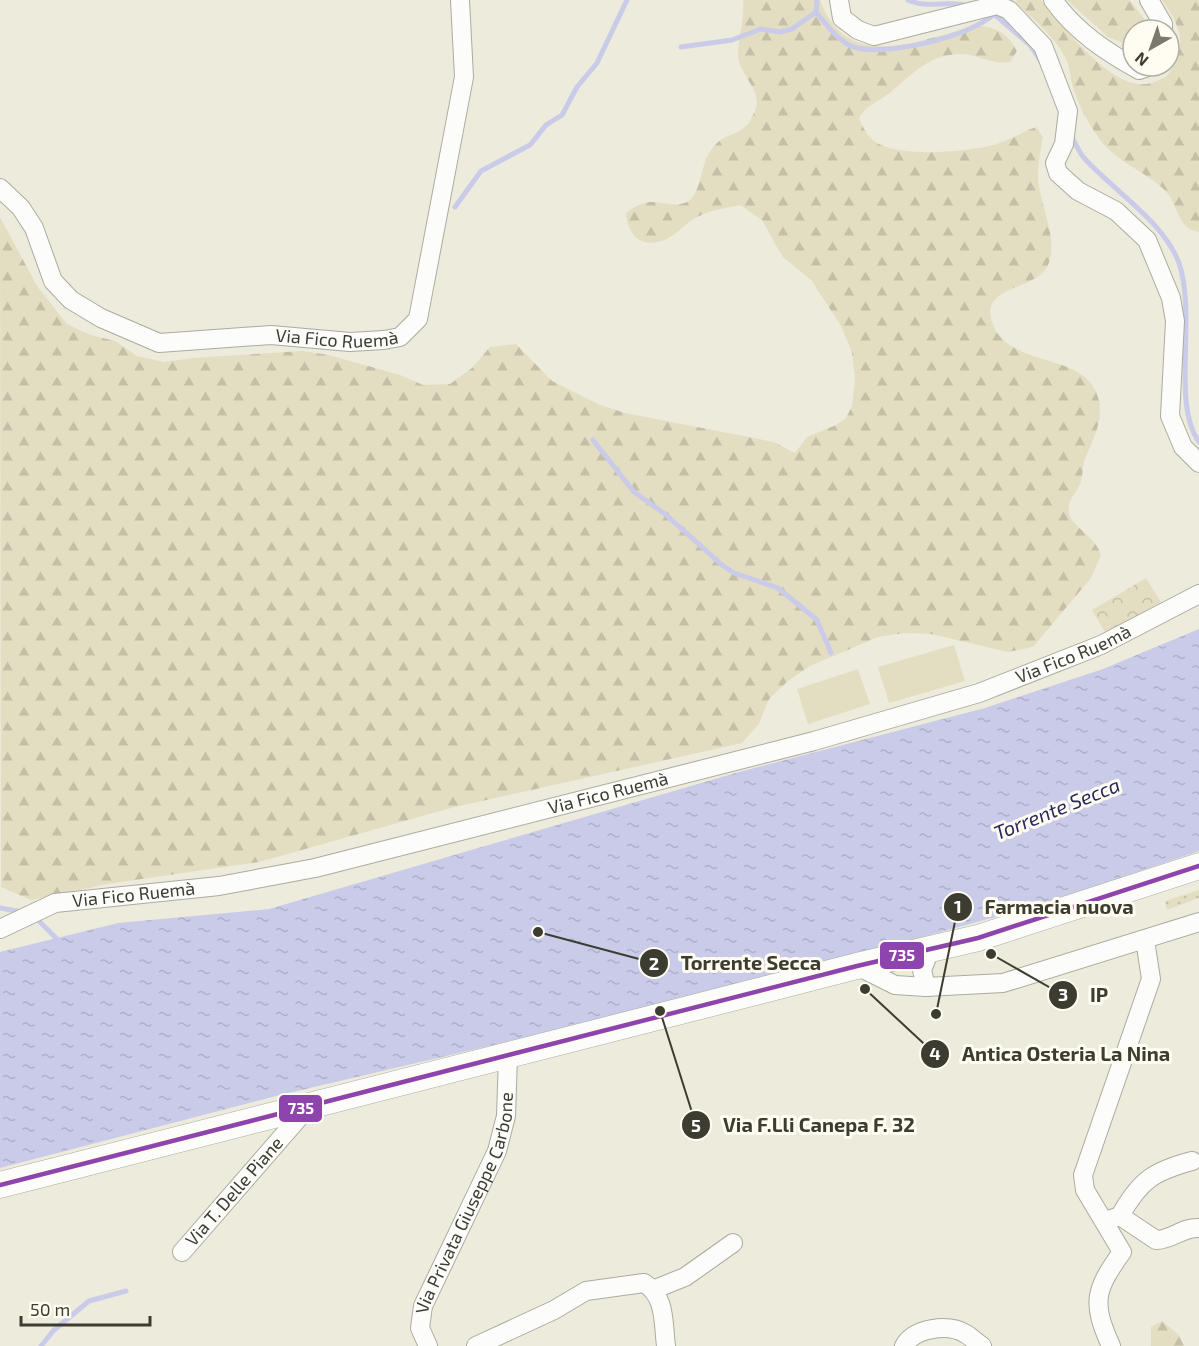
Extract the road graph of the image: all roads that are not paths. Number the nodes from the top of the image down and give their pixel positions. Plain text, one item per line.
1 (460, 0) edge
2 (839, 0) edge
3 (1053, 0) edge
4 (1149, 0) edge
5 (997, 3) edge
6 (1160, 18) edge
7 (1121, 60) edge
8 (0, 188) edge
9 (1199, 463) edge
10 (1199, 594) edge
11 (1199, 866) edge
12 (1199, 922) edge
13 (0, 929) edge
14 (1145, 940) junction
15 (930, 950) junction
16 (857, 966) junction
17 (926, 987) junction
18 (508, 1056) junction
19 (309, 1106) junction
20 (1192, 1161) dead end
21 (0, 1185) edge
22 (1113, 1219) junction
23 (1199, 1228) edge
24 (733, 1243) dead end
25 (182, 1252) dead end
26 (655, 1289) junction
27 (428, 1346) edge
28 (476, 1346) edge
29 (666, 1346) edge
30 (903, 1346) edge
31 (981, 1346) edge
32 (1111, 1346) edge

1 - 8 street, Via Fico Ruemà
2 - 5 street
3 - 7 street
4 - 6 street
5 - 9 street
10 - 13 street, Via Fico Ruemà
11 - 15 main road
12 - 14 street
14 - 17 street
14 - 22 street
15 - 16 main road
15 - 17 street
16 - 17 street
16 - 18 main road
18 - 19 main road
18 - 27 street, Via Privata Giuseppe Carbone
19 - 21 main road
19 - 25 street, Via T. Delle Piane
20 - 22 street
22 - 23 street
22 - 32 street
24 - 26 street
26 - 28 street
26 - 29 street
30 - 31 street

